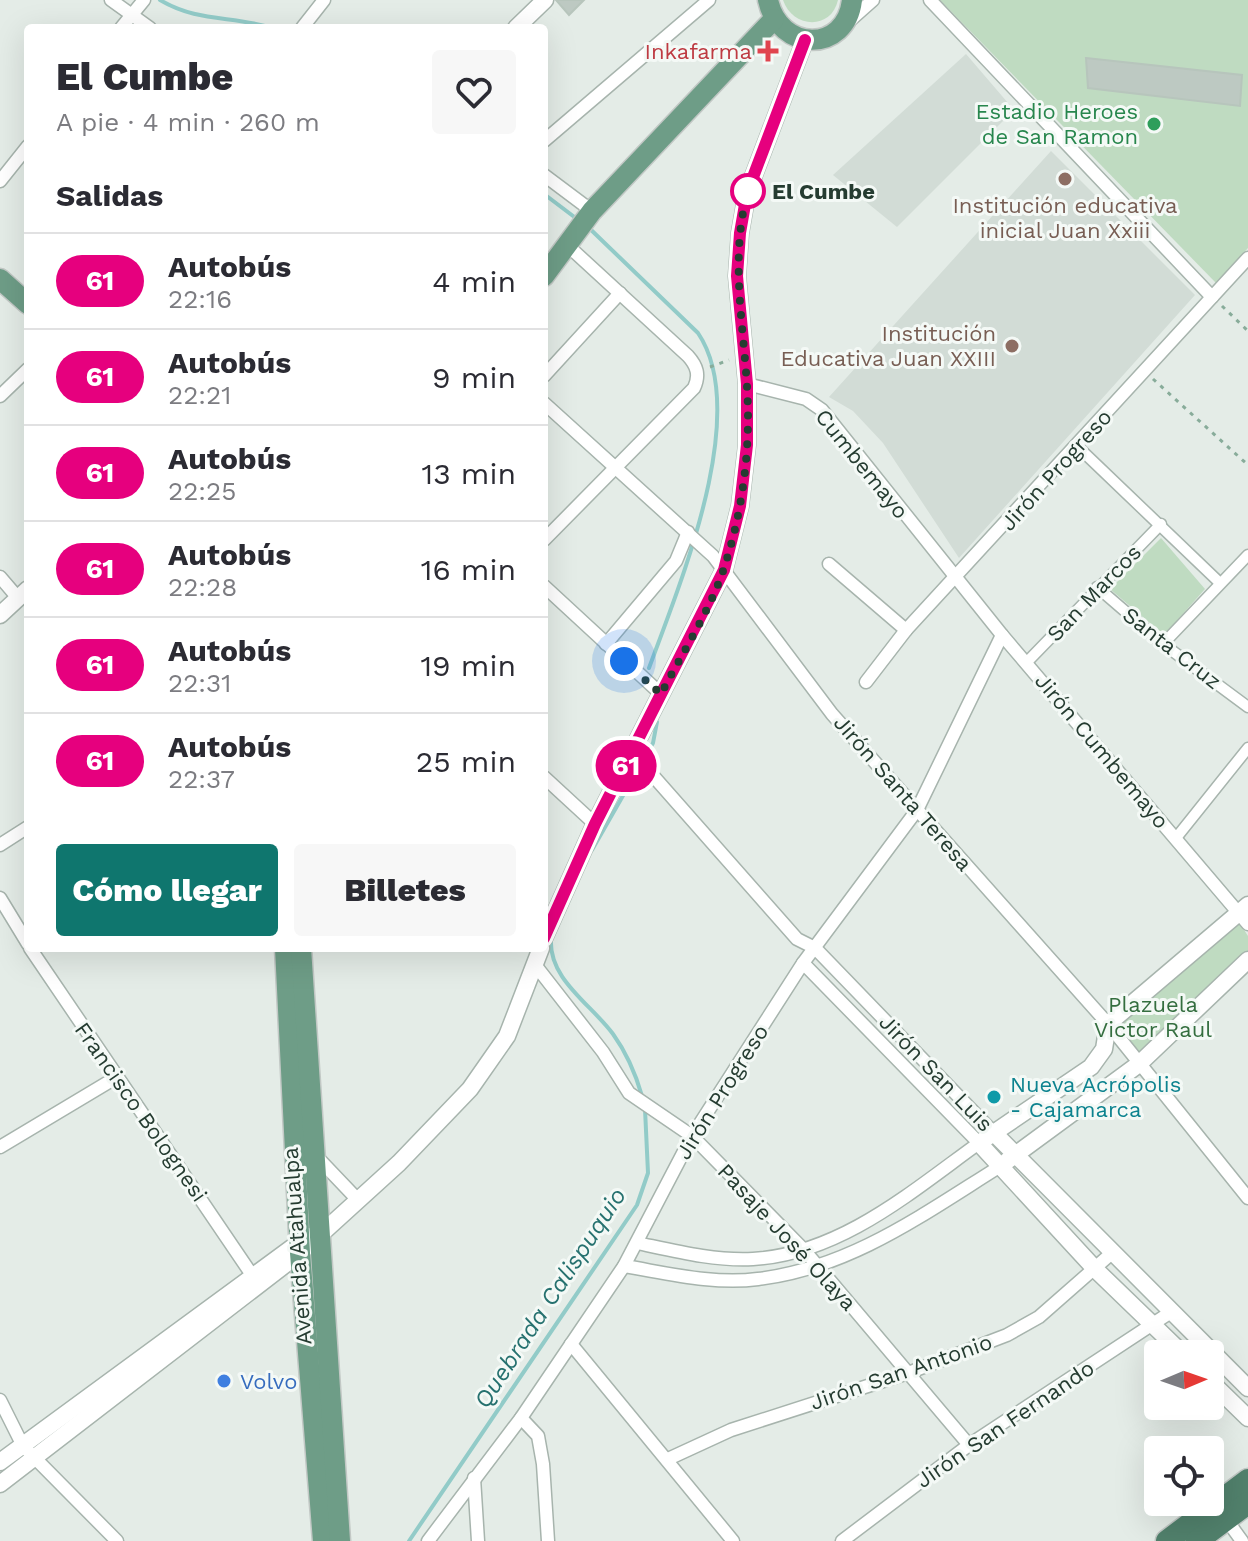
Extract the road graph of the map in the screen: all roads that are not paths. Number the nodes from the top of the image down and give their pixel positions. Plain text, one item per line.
1 (111, 0) edge
2 (144, 0) edge
3 (324, 0) edge
4 (545, 0) edge
5 (709, 0) edge
6 (852, 0) edge
7 (873, 0) edge
8 (930, 0) edge
9 (771, 10) edge
10 (132, 15) junction
11 (124, 24) edge
12 (144, 24) edge
13 (305, 24) edge
14 (520, 24) edge
15 (834, 34) junction
16 (805, 40) junction
17 (548, 138) edge
18 (24, 151) edge
19 (548, 180) edge
20 (0, 181) edge
21 (582, 224) junction
22 (548, 254) edge
23 (1248, 258) edge
24 (548, 271) edge
25 (0, 279) edge
26 (620, 293) junction
27 (1212, 297) junction
28 (24, 300) edge
29 (548, 372) edge
30 (24, 373) edge
31 (747, 384) junction
32 (0, 396) edge
33 (548, 407) edge
34 (1078, 447) junction
35 (615, 468) junction
36 (1161, 524) junction
37 (689, 532) junction
38 (548, 536) edge
39 (1248, 555) edge
40 (829, 564) dead end
41 (724, 570) junction
42 (0, 577) edge
43 (955, 578) junction
44 (1220, 583) junction
45 (1097, 587) junction
46 (548, 590) edge
47 (23, 594) edge
48 (0, 605) edge
49 (0, 615) edge
50 (906, 630) junction
51 (1002, 635) junction
52 (606, 644) junction
53 (1163, 644) junction
54 (1027, 662) junction
55 (866, 682) dead end
56 (661, 694) junction
57 (1248, 707) edge
58 (1248, 748) edge
59 (635, 755) junction
60 (548, 781) edge
61 (917, 810) junction
62 (595, 824) junction
63 (24, 830) edge
64 (1176, 838) junction
65 (0, 845) edge
66 (0, 898) edge
67 (1245, 914) edge
68 (548, 929) edge
69 (24, 938) edge
70 (815, 948) junction
71 (33, 952) edge
72 (285, 952) edge
73 (301, 952) edge
74 (540, 952) edge
75 (1248, 960) edge
76 (803, 963) junction
77 (536, 966) junction
78 (1108, 1024) junction
79 (1139, 1064) junction
80 (117, 1077) junction
81 (993, 1132) junction
82 (692, 1136) junction
83 (979, 1143) junction
84 (0, 1147) edge
85 (1016, 1155) junction
86 (316, 1156) junction
87 (999, 1167) junction
88 (1248, 1198) edge
89 (357, 1199) junction
90 (319, 1232) junction
91 (637, 1243) junction
92 (299, 1246) junction
93 (805, 1251) junction
94 (1113, 1252) junction
95 (624, 1266) junction
96 (819, 1267) junction
97 (1096, 1270) junction
98 (252, 1275) junction
99 (1171, 1312) junction
100 (1153, 1324) junction
101 (1169, 1340) edge
102 (571, 1344) junction
103 (908, 1373) junction
104 (1248, 1388) edge
105 (1224, 1395) edge
106 (0, 1400) edge
107 (521, 1418) junction
108 (1248, 1418) edge
109 (969, 1445) junction
110 (23, 1446) junction
111 (35, 1459) junction
112 (668, 1459) junction
113 (0, 1462) edge
114 (474, 1478) junction
115 (1248, 1480) edge
116 (0, 1484) edge
117 (1248, 1503) edge
118 (1226, 1519) junction
119 (329, 1540) edge
120 (117, 1541) edge
121 (428, 1541) edge
122 (478, 1541) edge
123 (548, 1541) edge
124 (733, 1541) edge
125 (842, 1541) edge
126 (1167, 1541) edge
127 (1197, 1541) edge
128 (1242, 1541) edge

1 - 10 street
2 - 10 street
3 - 13 street
4 - 14 street
5 - 17 street
6 - 15 main road
7 - 15 street
8 - 27 street
9 - 16 main road
9 - 21 main road
10 - 11 street
10 - 12 street
15 - 16 main road
16 - 31 street
18 - 20 street
19 - 21 street
21 - 22 main road
21 - 24 main road
21 - 26 street
23 - 27 street, Jirón Progreso
25 - 28 main road
26 - 29 street
26 - 35 street
27 - 34 street, Jirón Progreso
30 - 32 street
31 - 41 street
31 - 43 street, Cumbemayo
33 - 35 street, Jirón Santa Teresa
34 - 36 street
34 - 43 street, Jirón Progreso
35 - 37 street, Jirón Santa Teresa
35 - 38 street
36 - 44 street
36 - 45 street, San Marcos
37 - 41 street, Jirón Santa Teresa
37 - 52 street
39 - 44 street
40 - 50 street
41 - 56 street
41 - 61 street, Jirón Santa Teresa
42 - 47 street
43 - 50 street, Jirón Progreso
43 - 51 street, Jirón Cumbemayo
44 - 53 street
45 - 53 street, Santa Cruz
45 - 54 street, San Marcos
46 - 52 street
47 - 48 street
47 - 49 street
50 - 55 street, Jirón Progreso
51 - 54 street, Jirón Cumbemayo
51 - 61 street, Jirón Progreso
52 - 56 street
53 - 57 street, Santa Cruz
54 - 64 street, Jirón Cumbemayo
56 - 59 street
58 - 64 street
59 - 62 street
59 - 70 street, Jirón San Luis
60 - 62 street
61 - 70 street, Jirón Progreso
61 - 78 street, Jirón Santa Teresa
62 - 68 street
63 - 65 street
64 - 67 street, Jirón Cumbemayo
66 - 69 street, Francisco Bolognesi
67 - 78 street
70 - 76 street, Jirón Progreso
70 - 81 street, Jirón San Luis
71 - 80 street, Francisco Bolognesi
72 - 92 main road, Avenida Atahualpa
73 - 86 main road, Avenida Atahualpa
74 - 77 street
75 - 79 street
76 - 82 street, Jirón Progreso
76 - 83 street, Jirón San Luis
77 - 82 street, Pasaje José Olaya
77 - 89 street
78 - 79 street, Jirón Santa Teresa
78 - 81 street
79 - 85 street
79 - 88 street, Jirón Santa Teresa
80 - 84 street
80 - 98 street, Francisco Bolognesi
81 - 83 street
81 - 85 street, Jirón San Luis
82 - 91 street, Jirón Progreso
82 - 93 street, Pasaje José Olaya
83 - 87 street, Jirón San Luis
83 - 93 street
85 - 87 street
85 - 94 street, Jirón San Luis
86 - 89 street
86 - 90 main road, Avenida Atahualpa
87 - 96 street
87 - 97 street, Jirón San Luis
89 - 90 street
90 - 92 street
90 - 119 main road, Avenida Atahualpa
91 - 93 street
91 - 95 street, Jirón Progreso
92 - 98 street
92 - 111 street
92 - 119 main road, Avenida Atahualpa
93 - 96 street, Pasaje José Olaya
94 - 97 street, Jirón San Antonio
94 - 99 street, Jirón San Luis
95 - 96 street
95 - 102 street, Jirón Progreso
96 - 103 street, Pasaje José Olaya
97 - 100 street, Jirón San Luis
97 - 103 street, Jirón San Antonio
98 - 110 street
99 - 100 street, Jirón San Fernando
99 - 104 street, Jirón San Luis
100 - 101 street, Jirón San Luis
100 - 109 street, Jirón San Fernando
102 - 107 street, Jirón Progreso
102 - 112 street
103 - 109 street, Pasaje José Olaya
103 - 112 street, Jirón San Antonio
105 - 108 street
106 - 110 street
107 - 114 street, Jirón Progreso
107 - 123 street
109 - 125 street, Jirón San Fernando
110 - 111 street
110 - 113 street
111 - 116 street
111 - 120 street
112 - 124 street
114 - 121 street, Jirón Progreso
114 - 122 street
115 - 126 highway
117 - 118 highway
118 - 127 highway
118 - 128 street

